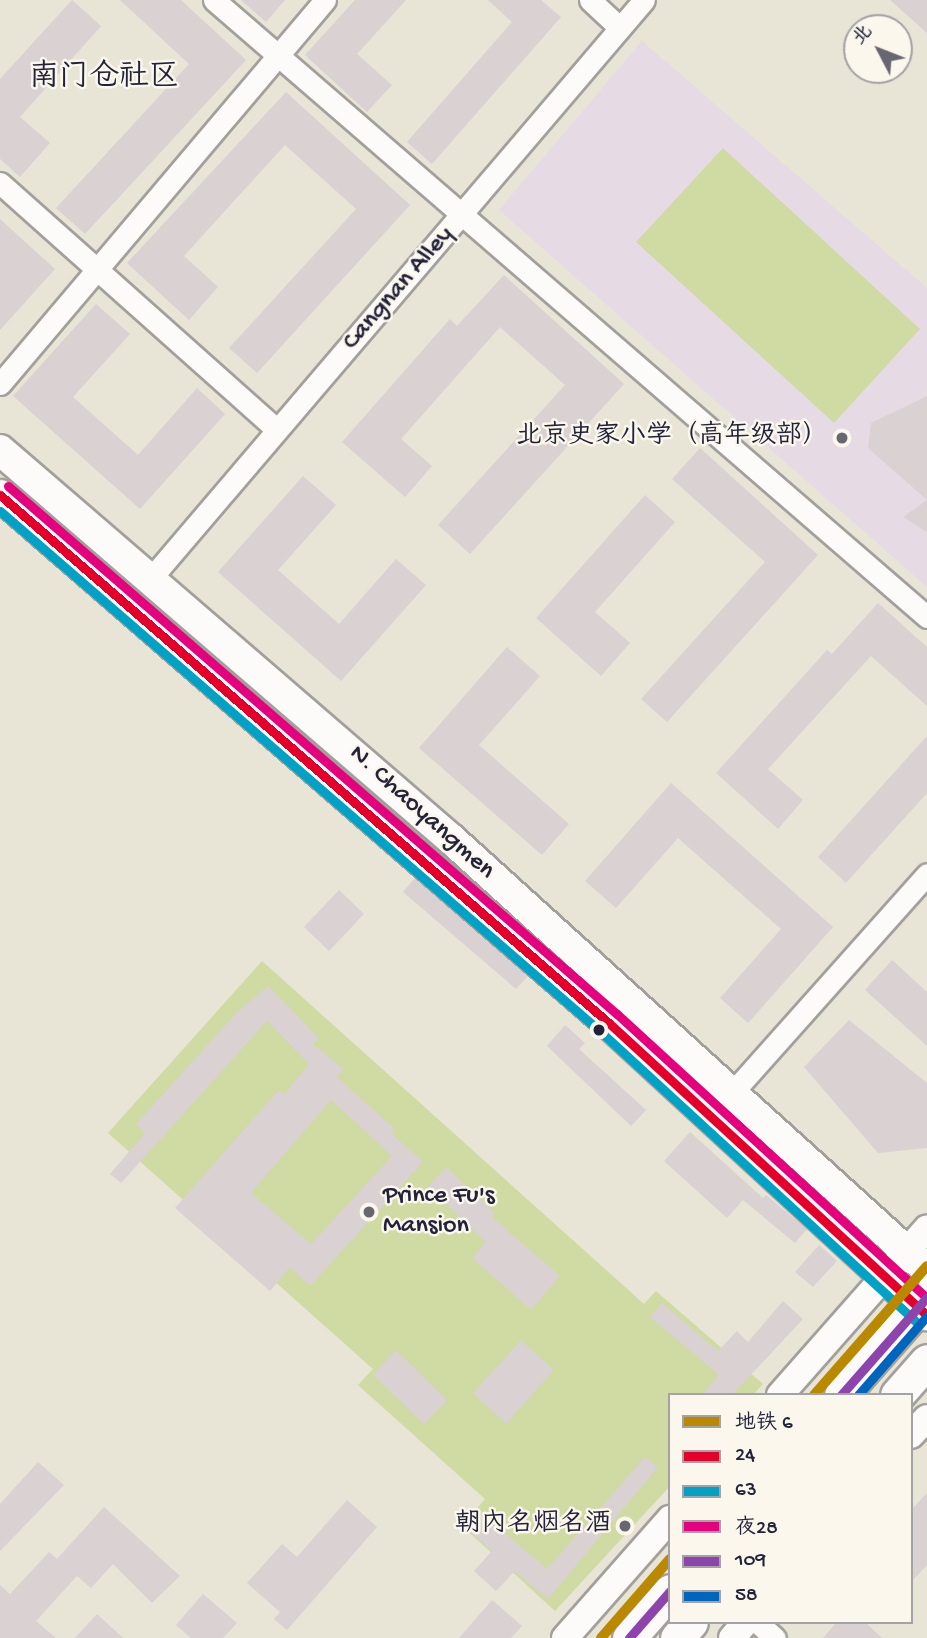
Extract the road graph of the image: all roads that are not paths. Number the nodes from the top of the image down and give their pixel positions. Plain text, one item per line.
1 (214, 0) edge
2 (325, 0) edge
3 (590, 0) edge
4 (644, 0) edge
5 (620, 28) junction
6 (276, 56) junction
7 (0, 183) edge
8 (465, 215) junction
9 (97, 269) junction
10 (0, 384) edge
11 (276, 429) junction
12 (0, 450) edge
13 (0, 495) edge
14 (152, 577) junction
15 (927, 617) edge
16 (927, 874) edge
17 (731, 1094) junction
18 (710, 1116) junction
19 (927, 1228) edge
20 (917, 1260) edge
21 (884, 1275) junction
22 (924, 1306) edge
23 (927, 1362) edge
24 (782, 1393) edge
25 (843, 1393) edge
26 (899, 1393) edge
27 (927, 1418) edge
28 (913, 1433) edge
29 (668, 1521) edge
30 (668, 1593) edge
31 (689, 1624) edge
32 (744, 1624) edge
33 (759, 1624) edge
34 (565, 1638) edge
35 (629, 1638) edge
36 (677, 1638) edge
37 (732, 1638) edge
38 (775, 1638) edge

1 - 6 street
2 - 6 street
3 - 5 street
4 - 5 street, Cangnan Alley
5 - 8 street, Cangnan Alley
6 - 8 street
6 - 9 street
7 - 9 street
8 - 11 street, Cangnan Alley
8 - 15 street
9 - 10 street
9 - 11 street
11 - 14 street, Cangnan Alley
12 - 14 main road, N. Chaoyangmen
13 - 18 main road
14 - 17 main road, N. Chaoyangmen
16 - 17 street
17 - 18 street
17 - 20 main road, N. Chaoyangmen
18 - 21 main road
19 - 20 street
20 - 21 street
21 - 22 main road
21 - 24 street
22 - 25 main road
23 - 26 main road
27 - 28 street
29 - 34 street
30 - 35 main road
31 - 36 main road
32 - 37 street
33 - 38 street

